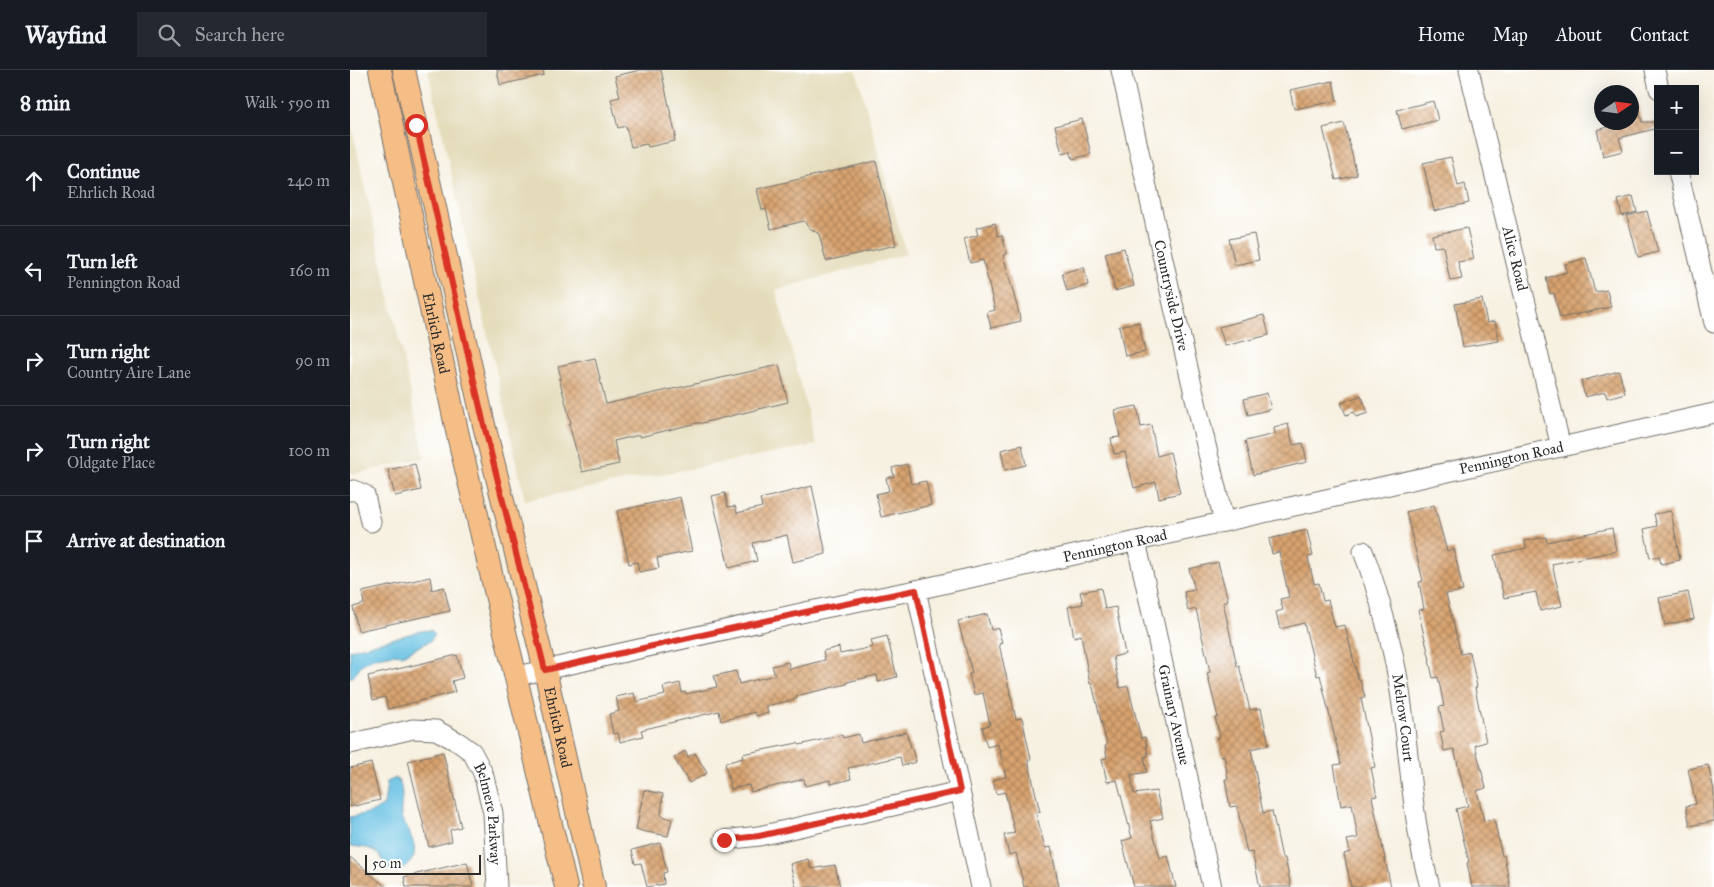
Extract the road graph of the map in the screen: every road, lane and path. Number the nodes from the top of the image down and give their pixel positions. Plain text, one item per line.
1 (380, 70) edge
2 (404, 70) edge
3 (1121, 70) edge
4 (1469, 70) edge
5 (1655, 70) edge
6 (1658, 85) edge
7 (1679, 175) edge
8 (1714, 322) edge
9 (1714, 413) edge
10 (1561, 447) junction
11 (350, 491) edge
12 (371, 522) dead end
13 (1224, 522) junction
14 (1136, 541) junction
15 (1363, 551) dead end
16 (916, 590) junction
17 (545, 670) junction
18 (517, 676) junction
19 (350, 744) edge
20 (960, 791) junction
21 (724, 840) dead end
22 (497, 887) edge
23 (566, 887) edge
24 (594, 887) edge
25 (982, 887) edge
26 (1212, 887) edge
27 (1430, 887) edge

1 - 18 main road, Ehrlich Road
2 - 17 main road, Ehrlich Road
3 - 13 street, Countryside Drive
4 - 10 street, Alice Road
5 - 6 street
7 - 8 street
9 - 10 street, Pennington Road
10 - 13 street, Pennington Road
11 - 12 street
13 - 14 street, Pennington Road
14 - 16 street, Pennington Road
14 - 26 street, Grainary Avenue
15 - 27 street, Melrow Court
16 - 17 street, Pennington Road
16 - 20 street
17 - 18 street, Pennington Road
17 - 24 main road, Ehrlich Road
18 - 23 main road, Ehrlich Road
19 - 22 street, Belmere Parkway
20 - 21 street
20 - 25 street

